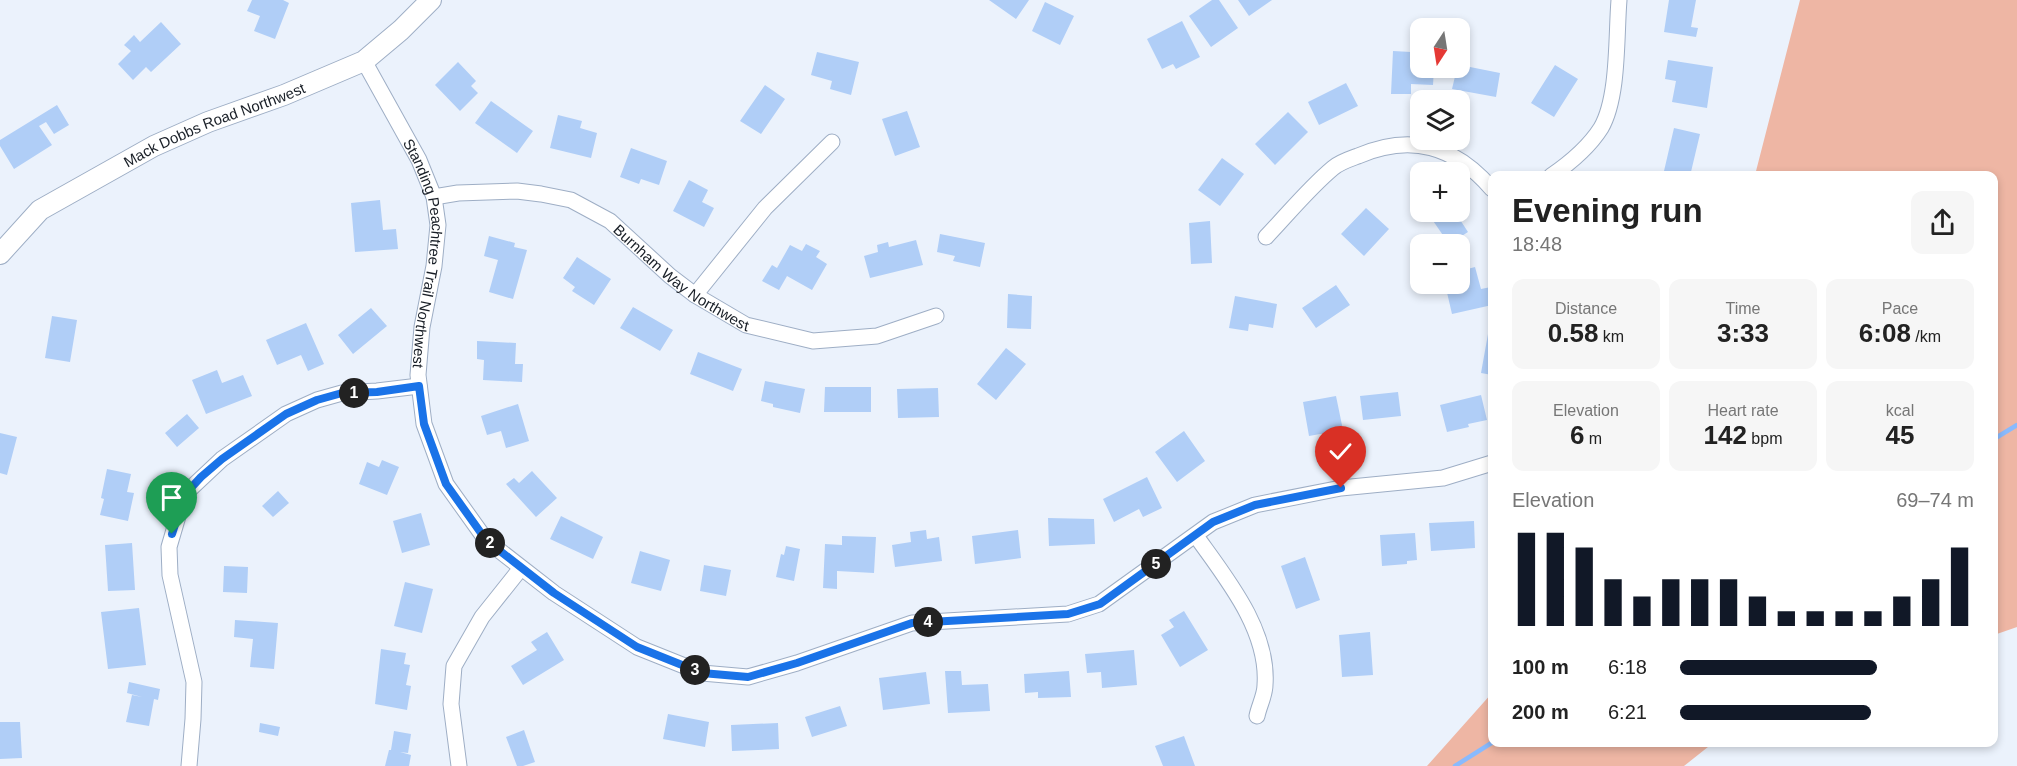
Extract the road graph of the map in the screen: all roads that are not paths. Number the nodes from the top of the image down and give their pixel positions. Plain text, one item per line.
1 (431, 0) edge
2 (1619, 0) edge
3 (364, 61) junction
4 (832, 142) dead end
5 (1557, 171) edge
6 (1488, 184) edge
7 (434, 197) junction
8 (1266, 237) dead end
9 (0, 254) edge
10 (695, 295) junction
11 (936, 316) dead end
12 (419, 386) junction
13 (1488, 464) edge
14 (1196, 536) junction
15 (522, 568) junction
16 (1257, 716) dead end
17 (189, 766) edge
18 (459, 766) edge

1 - 3 street, Mack Dobbs Road Northwest
2 - 5 street
3 - 7 street, Standing Peachtree Trail Northwest
3 - 9 street, Mack Dobbs Road Northwest
4 - 10 street
6 - 8 street
7 - 10 street, Burnham Way Northwest
7 - 12 street, Standing Peachtree Trail Northwest
10 - 11 street, Burnham Way Northwest
12 - 15 street, Standing Peachtree Trail Northwest
12 - 17 street
13 - 14 street, Standing Peachtree Trail Northwest
14 - 15 street, Standing Peachtree Trail Northwest
14 - 16 street
15 - 18 street

